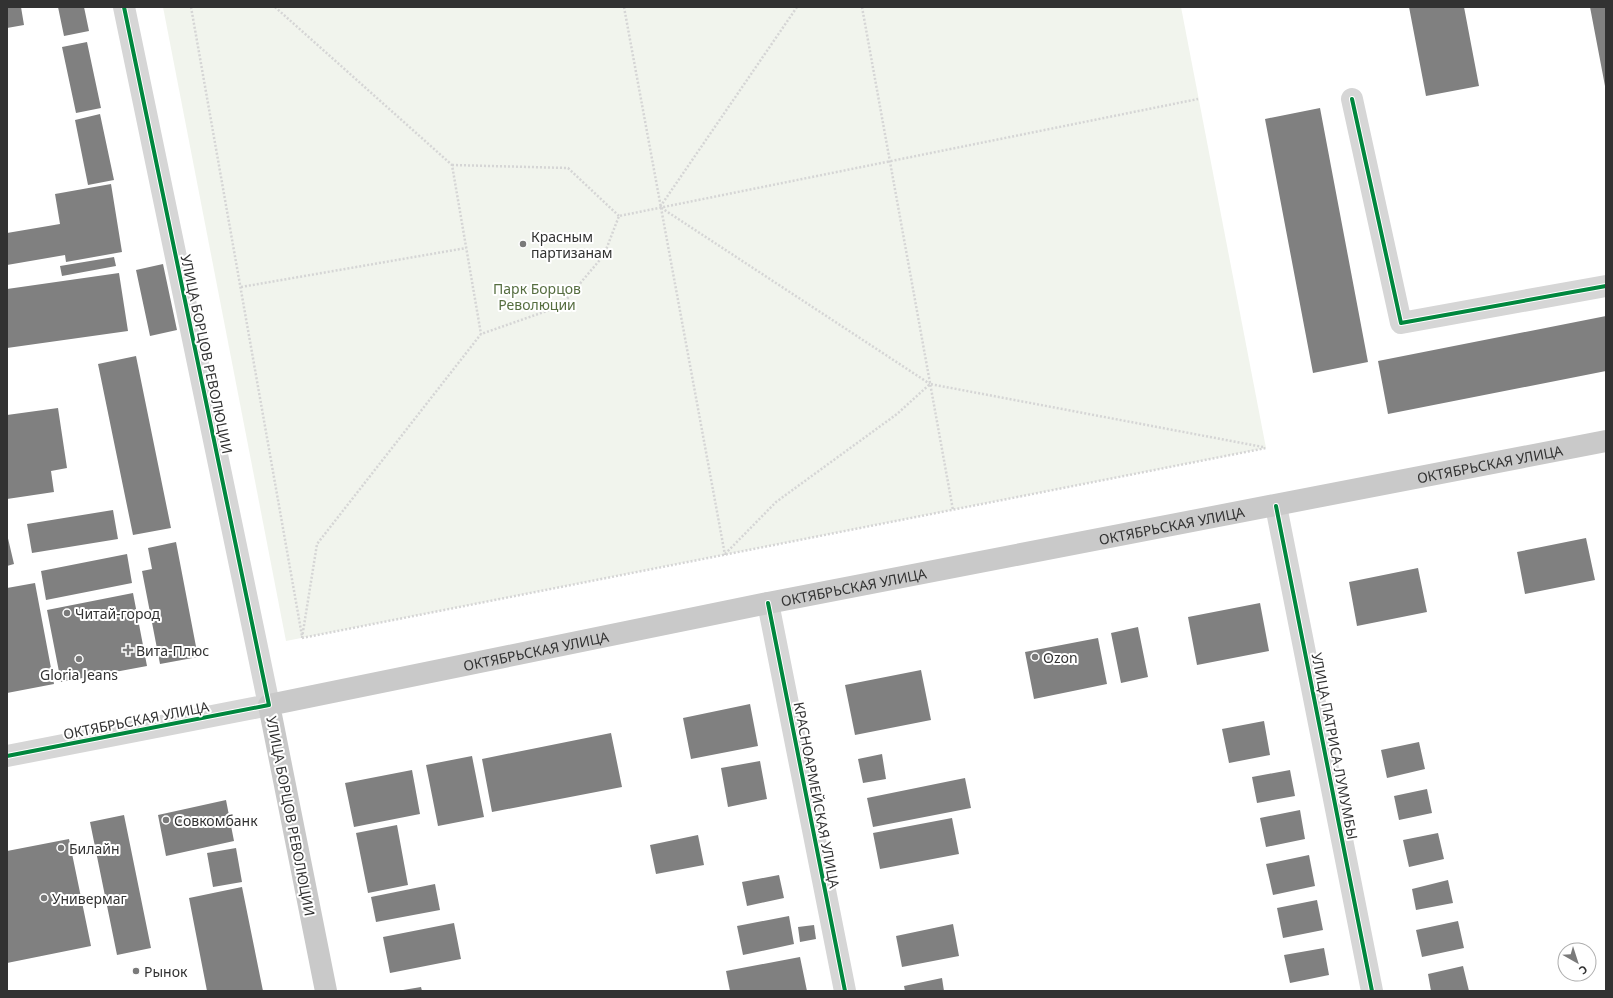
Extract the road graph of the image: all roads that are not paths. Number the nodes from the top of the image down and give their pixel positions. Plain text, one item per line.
1 (124, 7) edge
2 (1352, 98) dead end
3 (1606, 286) edge
4 (1606, 441) edge
5 (1276, 506) junction
6 (768, 602) junction
7 (269, 705) junction
8 (7, 756) edge
9 (326, 991) edge
10 (845, 991) edge
11 (1372, 991) edge

1 - 7 street, УЛИЦА БОРЦОВ РЕВОЛЮЦИИ
2 - 3 street
4 - 5 main road, ОКТЯБРЬСКАЯ УЛИЦА
5 - 6 main road, ОКТЯБРЬСКАЯ УЛИЦА
5 - 11 street, УЛИЦА ПАТРИСА ЛУМУМБЫ
6 - 7 main road, ОКТЯБРЬСКАЯ УЛИЦА
6 - 10 street, КРАСНОАРМЕЙСКАЯ УЛИЦА
7 - 8 street, ОКТЯБРЬСКАЯ УЛИЦА
7 - 9 main road, УЛИЦА БОРЦОВ РЕВОЛЮЦИИ

